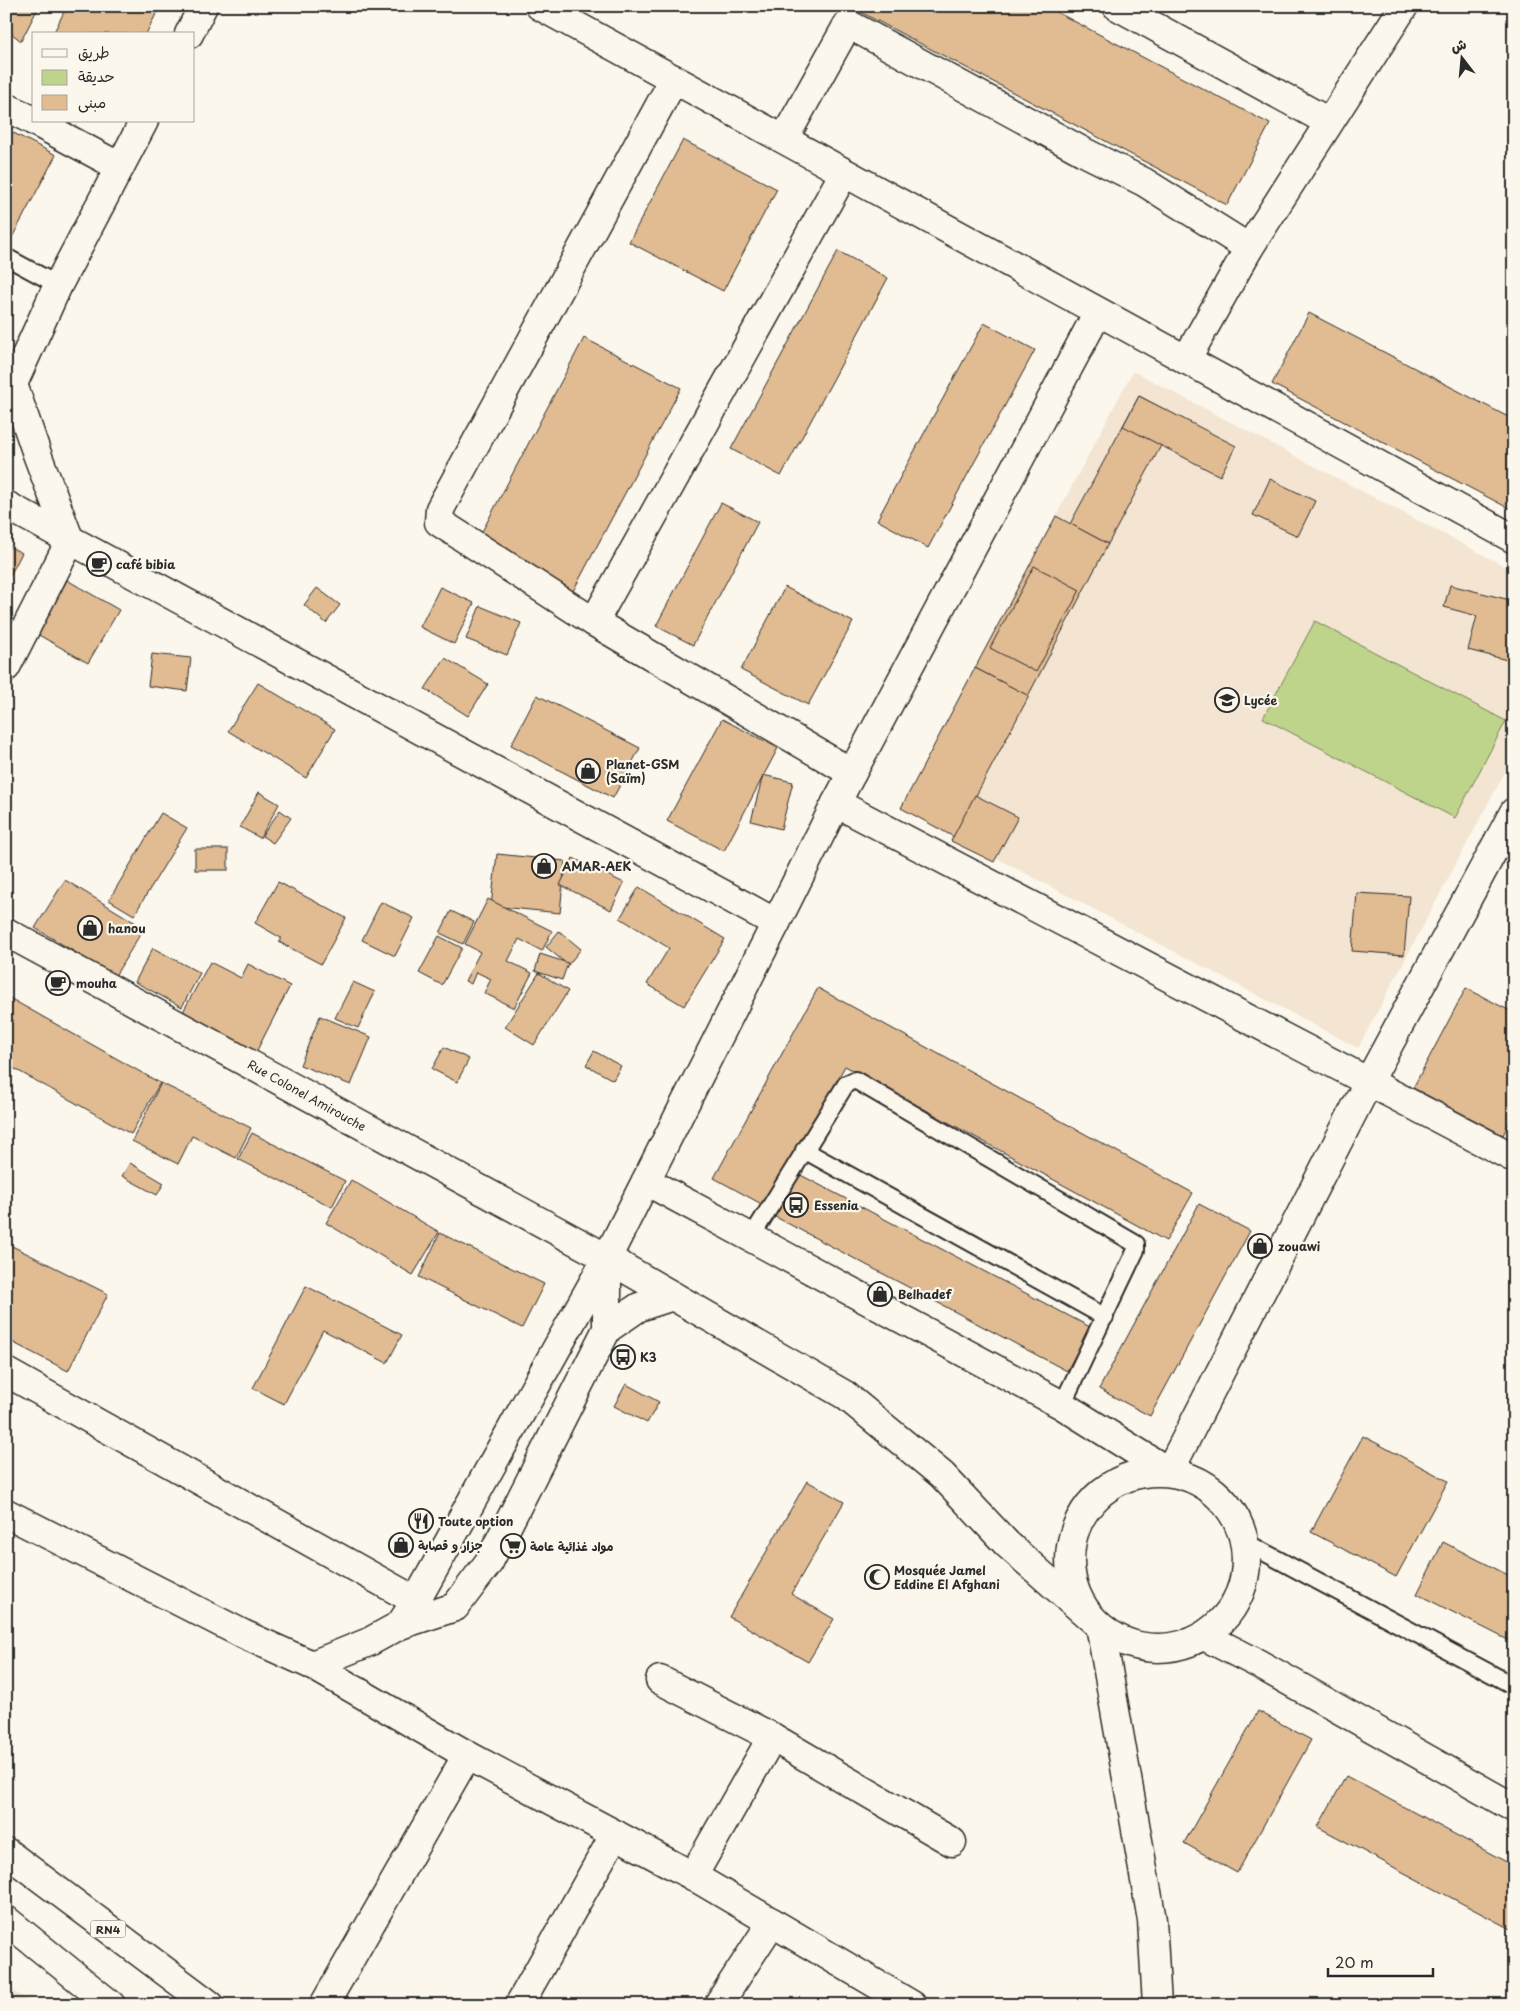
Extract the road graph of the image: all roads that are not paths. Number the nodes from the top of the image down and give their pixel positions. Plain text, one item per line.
1 (203, 6) edge
2 (540, 6) edge
3 (1117, 6) edge
4 (1404, 6) edge
5 (190, 32) edge
6 (674, 79) junction
7 (6, 107) edge
8 (32, 120) edge
9 (36, 122) edge
10 (143, 122) edge
11 (1329, 122) junction
12 (784, 139) junction
13 (120, 167) junction
14 (844, 173) junction
15 (1249, 248) junction
16 (6, 257) edge
17 (58, 285) junction
18 (1098, 312) junction
19 (1186, 360) junction
20 (10, 385) edge
21 (6, 505) edge
22 (1514, 539) edge
23 (70, 541) junction
24 (594, 622) junction
25 (6, 667) edge
26 (852, 773) junction
27 (836, 803) junction
28 (1514, 812) edge
29 (776, 923) junction
30 (6, 932) edge
31 (1368, 1083) junction
32 (804, 1150) junction
33 (1514, 1158) edge
34 (646, 1180) junction
35 (752, 1236) junction
36 (607, 1258) junction
37 (673, 1296) junction
38 (1105, 1317) junction
39 (606, 1329) junction
40 (6, 1372) edge
41 (1062, 1405) junction
42 (1169, 1472) junction
43 (6, 1513) edge
44 (1245, 1542) junction
45 (416, 1601) junction
46 (1097, 1625) junction
47 (400, 1626) junction
48 (1204, 1636) junction
49 (312, 1665) junction
50 (660, 1680) dead end
51 (1514, 1686) edge
52 (772, 1737) junction
53 (467, 1754) junction
54 (1514, 1808) edge
55 (615, 1834) junction
56 (952, 1842) dead end
57 (6, 1852) edge
58 (693, 1876) junction
59 (6, 1920) edge
60 (772, 1922) junction
61 (105, 2003) edge
62 (210, 2005) edge
63 (324, 2005) edge
64 (519, 2005) edge
65 (718, 2005) edge
66 (912, 2005) edge
67 (1157, 2005) edge

1 - 5 main road
2 - 6 main road
3 - 11 main road
4 - 11 main road
6 - 12 main road
6 - 24 main road
7 - 8 main road
9 - 13 main road
10 - 13 main road
11 - 15 main road
12 - 14 main road
12 - 15 main road
13 - 17 main road
14 - 18 main road
14 - 24 main road
15 - 19 main road
16 - 17 lane
17 - 20 main road
18 - 19 main road
18 - 26 main road
19 - 22 main road
20 - 23 main road
21 - 23 main road
23 - 25 main road
23 - 29 main road
24 - 26 main road
26 - 27 main road
27 - 29 main road
27 - 31 main road
28 - 31 main road
29 - 34 main road
30 - 36 main road, Rue Colonel Amirouche
31 - 33 main road
31 - 42 main road
32 - 35 lane
32 - 38 lane
32 - 38 lane
34 - 35 main road
34 - 36 main road
35 - 41 main road
36 - 37 main road, Rue Colonel Amirouche
36 - 39 main road
36 - 45 main road
37 - 39 main road
37 - 46 main road, Rue Colonel Amirouche
38 - 41 lane
39 - 47 main road
40 - 45 main road
41 - 42 main road
42 - 44 main road
42 - 46 main road
43 - 49 main road
44 - 48 main road
44 - 51 lane
45 - 47 main road
46 - 48 main road
46 - 67 main road
47 - 49 main road
48 - 54 main road
49 - 53 main road
50 - 52 main road
52 - 56 main road
52 - 58 main road
53 - 55 main road
53 - 63 main road
55 - 58 main road
55 - 64 main road
57 - 62 main road, RN4
58 - 60 main road
59 - 61 main road
60 - 65 main road
60 - 66 main road

